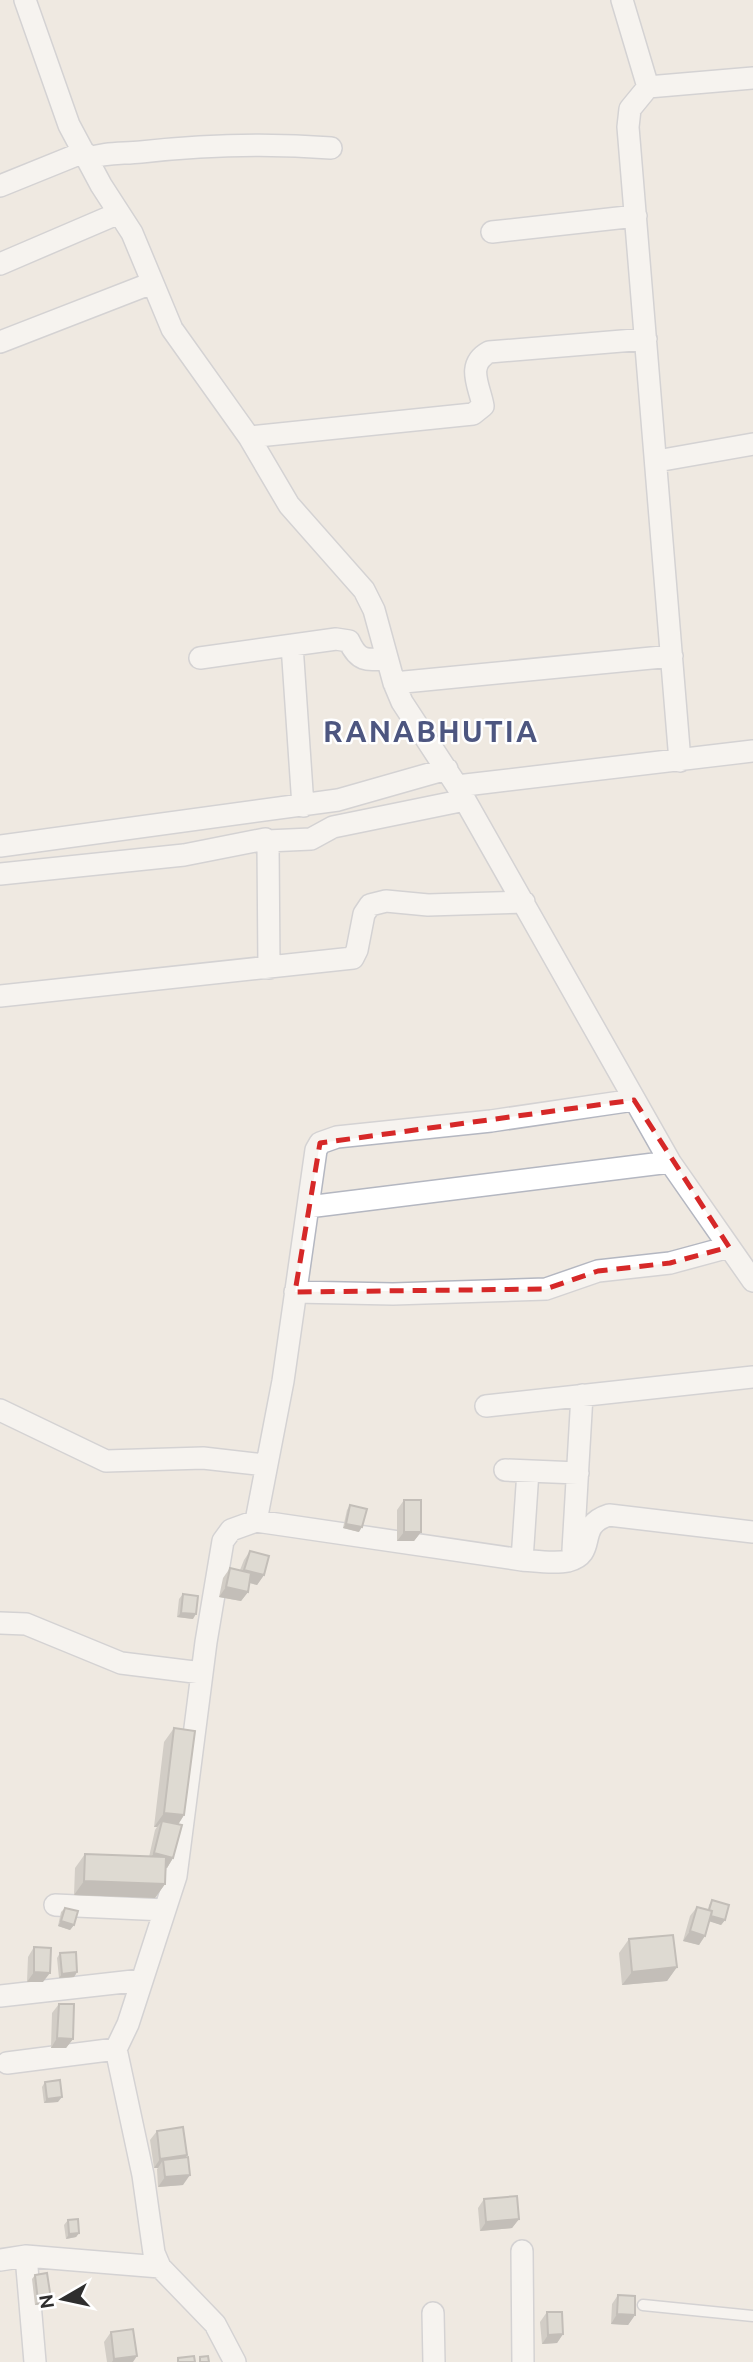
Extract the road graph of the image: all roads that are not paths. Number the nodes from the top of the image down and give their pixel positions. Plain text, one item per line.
1 (25, 0) edge
2 (622, 0) edge
3 (753, 78) edge
4 (648, 87) junction
5 (331, 148) dead end
6 (93, 155) junction
7 (0, 186) edge
8 (119, 213) junction
9 (636, 216) junction
10 (492, 232) dead end
11 (0, 264) edge
12 (152, 283) junction
13 (646, 339) junction
14 (0, 342) edge
15 (248, 438) junction
16 (753, 444) edge
17 (657, 461) junction
18 (292, 645) junction
19 (672, 656) junction
20 (200, 658) dead end
21 (387, 658) junction
22 (394, 683) junction
23 (753, 751) edge
24 (680, 761) junction
25 (456, 785) junction
26 (303, 806) junction
27 (267, 841) junction
28 (0, 846) edge
29 (0, 874) edge
30 (524, 902) junction
31 (269, 968) junction
32 (0, 996) edge
33 (634, 1100) junction
34 (670, 1162) junction
35 (308, 1207) junction
36 (729, 1248) junction
37 (753, 1282) edge
38 (295, 1292) junction
39 (753, 1377) edge
40 (583, 1395) junction
41 (486, 1406) dead end
42 (0, 1410) edge
43 (265, 1465) junction
44 (505, 1470) dead end
45 (528, 1471) junction
46 (578, 1473) junction
47 (256, 1521) junction
48 (753, 1532) edge
49 (573, 1559) junction
50 (522, 1560) junction
51 (0, 1623) edge
52 (202, 1673) junction
53 (55, 1905) dead end
54 (165, 1910) junction
55 (142, 1980) junction
56 (0, 1997) edge
57 (116, 2049) junction
58 (7, 2063) dead end
59 (522, 2252) dead end
60 (26, 2256) junction
61 (0, 2260) edge
62 (160, 2267) junction
63 (643, 2305) dead end
64 (433, 2313) dead end
65 (753, 2316) edge
66 (35, 2362) edge
67 (235, 2362) edge
68 (434, 2362) edge
69 (523, 2362) edge

1 - 6 street
2 - 4 street
3 - 4 street
4 - 9 street
5 - 6 street
6 - 7 street
6 - 8 street
8 - 11 street
8 - 12 street
9 - 10 street
9 - 13 street
12 - 14 street
12 - 15 street
13 - 15 street
13 - 17 street
15 - 21 street
16 - 17 street
17 - 19 street
18 - 20 street
18 - 21 street
18 - 26 street
19 - 22 street
19 - 24 street
21 - 22 street
22 - 25 street
23 - 24 street
24 - 25 street
25 - 26 street
25 - 27 street
25 - 30 street
26 - 28 street
27 - 29 street
27 - 31 street
30 - 31 street
30 - 33 street
31 - 32 street
33 - 34 street
33 - 35 street
34 - 35 street
34 - 36 street
35 - 38 street
36 - 37 street
36 - 38 street
38 - 43 street
39 - 40 street
40 - 41 street
40 - 46 street
42 - 43 street
43 - 47 street
44 - 45 street
45 - 46 street
45 - 50 street
46 - 49 street
47 - 50 street
47 - 52 street
48 - 49 street
49 - 50 street
51 - 52 street
52 - 54 street
53 - 54 street
54 - 55 street
55 - 56 street
55 - 57 street
57 - 58 street
57 - 62 street
59 - 69 street
60 - 61 street
60 - 62 street
60 - 66 street
62 - 67 street
63 - 65 lane
64 - 68 street

